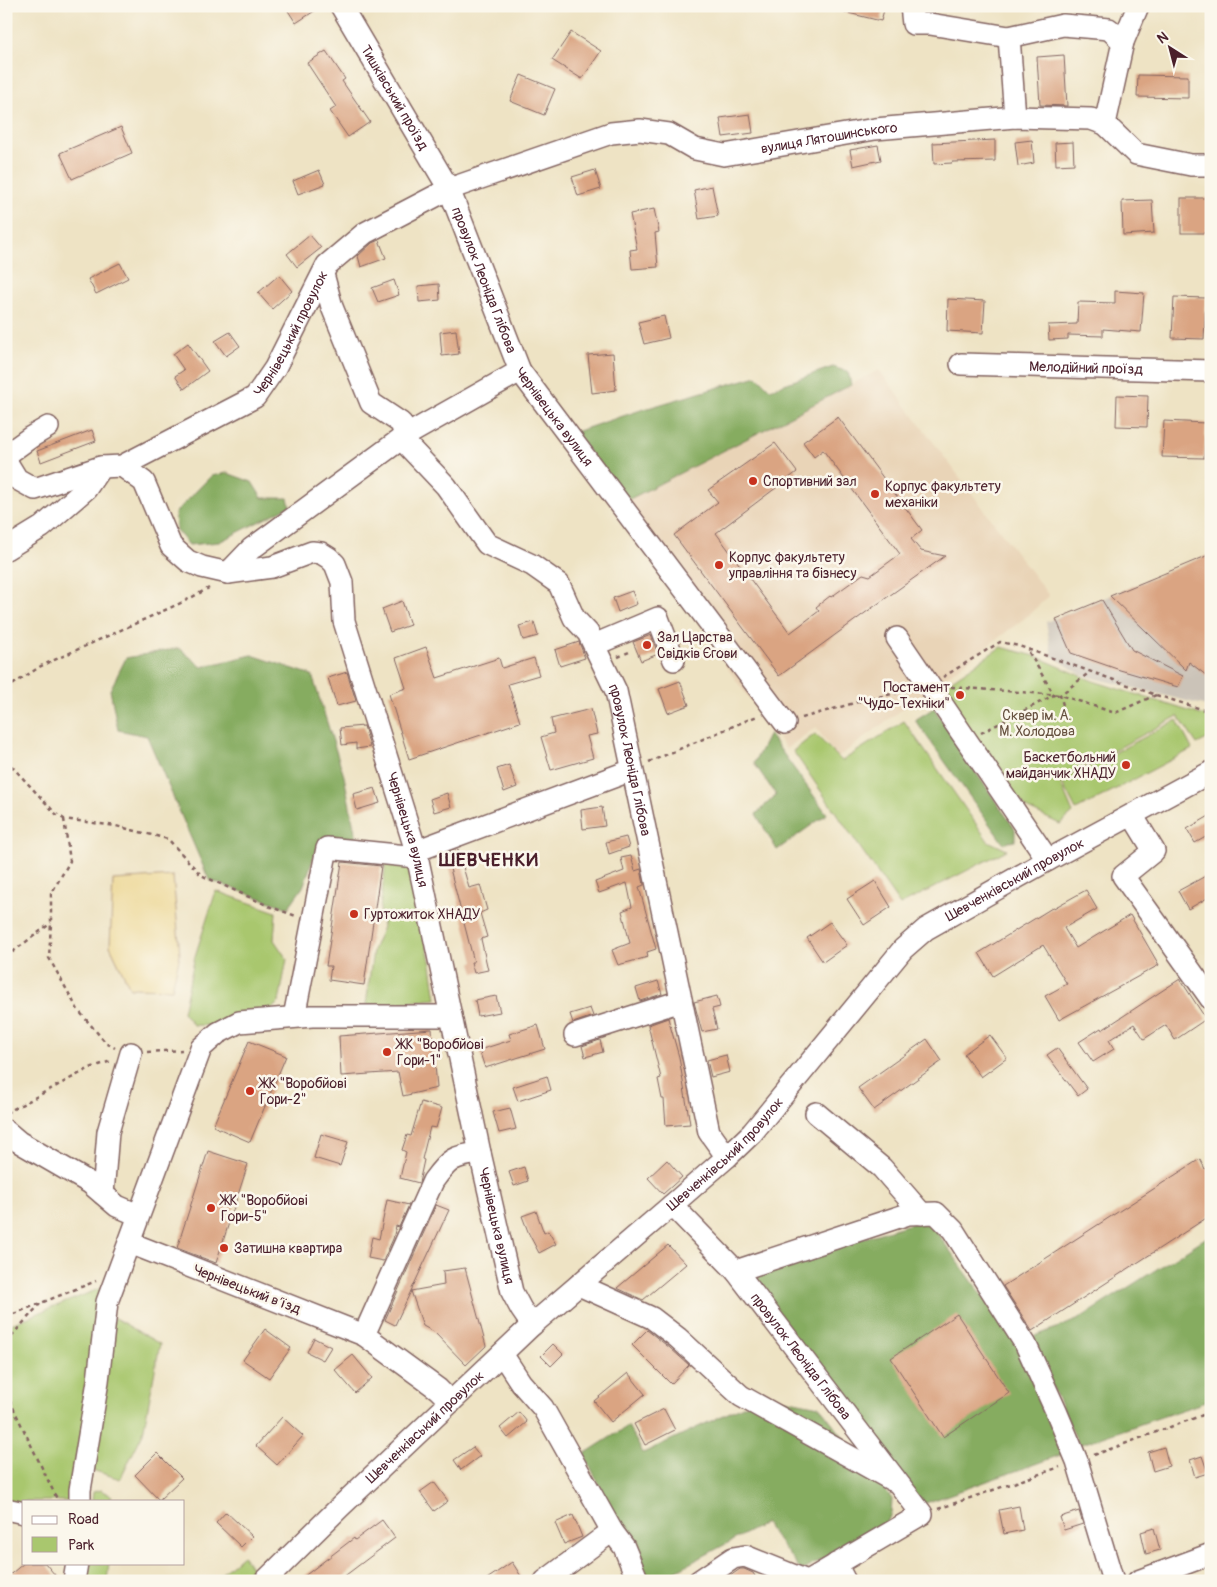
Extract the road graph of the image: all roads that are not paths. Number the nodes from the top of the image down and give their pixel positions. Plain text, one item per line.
1 (341, 6) edge
2 (911, 6) edge
3 (1138, 6) edge
4 (1009, 37) junction
5 (1123, 42) junction
6 (1015, 117) junction
7 (1105, 124) junction
8 (1211, 165) edge
9 (449, 189) junction
10 (323, 274) junction
11 (960, 364) dead end
12 (520, 371) junction
13 (1211, 371) edge
14 (48, 427) dead end
15 (405, 436) junction
16 (6, 455) edge
17 (6, 461) edge
18 (122, 466) junction
19 (101, 467) junction
20 (6, 549) edge
21 (228, 572) junction
22 (897, 638) dead end
23 (594, 645) junction
24 (674, 660) dead end
25 (785, 723) road end
26 (632, 770) junction
27 (1211, 772) edge
28 (1132, 815) junction
29 (417, 854) junction
30 (1048, 860) junction
31 (1211, 999) edge
32 (681, 1000) junction
33 (451, 1016) junction
34 (294, 1017) junction
35 (575, 1035) dead end
36 (131, 1053) road end
37 (816, 1113) dead end
38 (6, 1131) edge
39 (480, 1153) junction
40 (727, 1157) junction
41 (103, 1194) junction
42 (672, 1205) junction
43 (922, 1214) junction
44 (138, 1215) junction
45 (130, 1243) junction
46 (736, 1271) junction
47 (579, 1285) junction
48 (532, 1325) junction
49 (364, 1335) junction
50 (502, 1354) junction
51 (451, 1402) junction
52 (899, 1484) junction
53 (80, 1500) edge
54 (6, 1509) edge
55 (22, 1513) edge
56 (612, 1531) junction
57 (1211, 1554) edge
58 (77, 1564) edge
59 (841, 1573) edge
60 (74, 1581) edge
61 (265, 1581) edge
62 (545, 1581) edge
63 (638, 1581) edge
64 (699, 1581) edge
65 (807, 1581) edge
66 (1113, 1581) edge
67 (1138, 1581) edge

1 - 9 street, Тишківський проїзд
2 - 4 street
3 - 5 street
4 - 5 street
4 - 6 street
5 - 7 street
6 - 7 street, вулиця Лятошинського
6 - 9 street, вулиця Лятошинського
7 - 8 street
9 - 10 street, Чернівецький провулок
9 - 12 street, провулок Леоніда Глібова
10 - 15 street, провулок Леоніда Глібова
10 - 18 street, Чернівецький провулок
11 - 13 street, Мелодійний проїзд
12 - 15 street, Чернівецька вулиця
12 - 25 street, Чернівецька вулиця
14 - 16 street
15 - 21 street, Чернівецька вулиця
15 - 23 street, провулок Леоніда Глібова
17 - 19 street, Чернівецький провулок
18 - 19 street, Чернівецький провулок
18 - 21 street, Чернівецька вулиця
19 - 20 street
21 - 29 street, Чернівецька вулиця
22 - 30 street
23 - 24 street
23 - 26 street, провулок Леоніда Глібова
26 - 29 street
26 - 32 street, провулок Леоніда Глібова
27 - 28 street, Шевченківський провулок
28 - 30 street, Шевченківський провулок
28 - 31 street
29 - 33 street, Чернівецька вулиця
29 - 34 street
30 - 40 street, Шевченківський провулок
32 - 35 street
32 - 40 street, провулок Леоніда Глібова
33 - 34 street
33 - 39 street, Чернівецька вулиця
34 - 44 street
36 - 41 street
37 - 43 street
38 - 41 street
39 - 48 street, Чернівецька вулиця
39 - 49 street
40 - 42 street, Шевченківський провулок
41 - 44 street
42 - 46 street, провулок Леоніда Глібова
42 - 47 street, Шевченківський провулок
43 - 46 street
43 - 66 street
44 - 45 street
45 - 49 street, Чернівецький вʼїзд
45 - 53 street
46 - 52 street, провулок Леоніда Глібова
47 - 48 street, Шевченківський провулок
47 - 52 street
48 - 50 street, Шевченківський провулок
49 - 51 street, Чернівецький вʼїзд
50 - 51 street, Шевченківський провулок
50 - 56 street
51 - 61 street, Шевченківський провулок
52 - 59 street, провулок Леоніда Глібова
54 - 55 street
56 - 62 street
56 - 63 street
57 - 67 street
58 - 60 street
59 - 65 street
64 - 65 street

